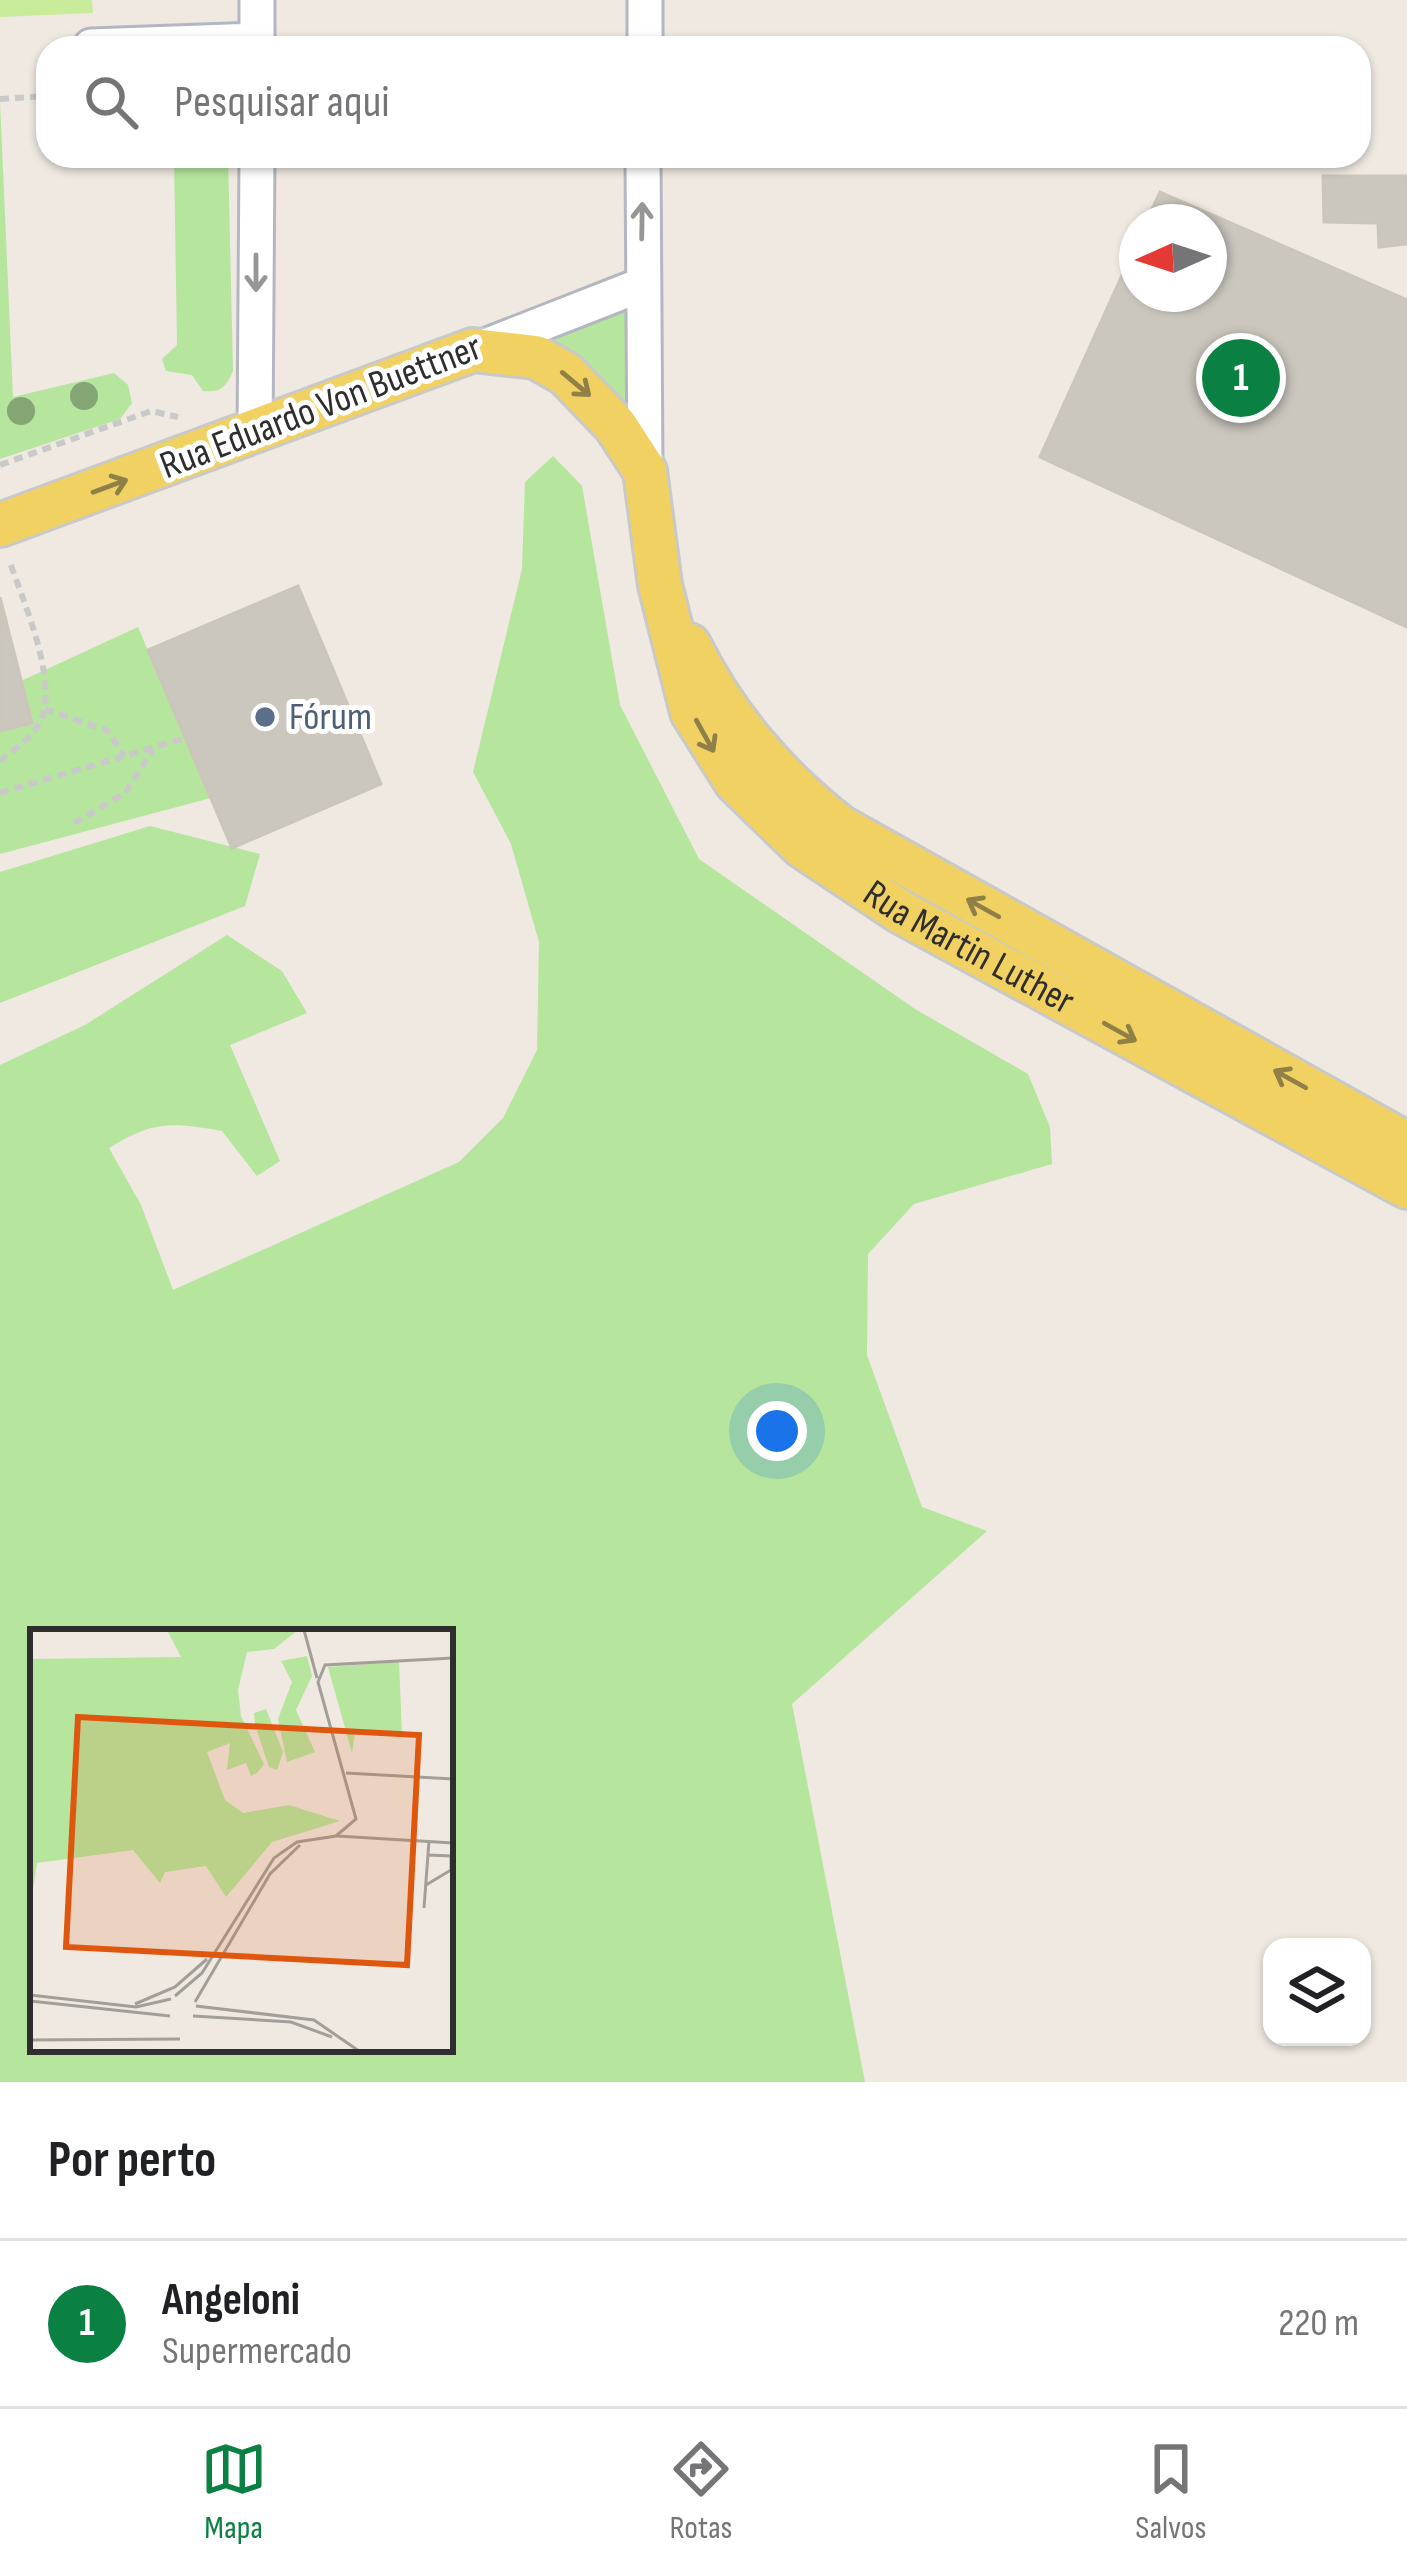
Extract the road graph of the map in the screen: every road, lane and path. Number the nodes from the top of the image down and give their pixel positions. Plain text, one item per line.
1 (257, 0) edge
2 (645, 0) edge
3 (257, 36) edge
4 (644, 36) edge
5 (36, 97) edge
6 (0, 99) edge
7 (256, 168) edge
8 (643, 168) edge
9 (641, 285) junction
10 (473, 350) junction
11 (193, 420) dead end
12 (255, 434) junction
13 (0, 465) edge
14 (644, 471) junction
15 (4, 541) edge
16 (660, 585) junction
17 (45, 709) junction
18 (185, 738) dead end
19 (155, 747) junction
20 (124, 756) junction
21 (0, 760) edge
22 (0, 793) edge
23 (74, 823) dead end
24 (1407, 1144) edge
25 (1337, 1153) junction
26 (1407, 1187) edge
27 (1407, 1202) edge

1 - 3 street
2 - 4 street
5 - 6 path
7 -> 12 street
9 -> 8 street, Rua Martin Luther
9 - 10 street, Rua Eduardo Von Buettner
9 - 14 street, Rua Martin Luther
10 - 12 main road, Rua Eduardo Von Buettner
10 -> 14 main road, Rua Martin Luther
11 - 13 path
15 -> 12 main road, Rua Eduardo Von Buettner
14 - 16 main road, Rua Martin Luther
15 - 17 path
24 -> 16 main road, Rua Martin Luther
16 -> 25 main road, Rua Martin Luther
17 - 20 path
17 - 21 path
18 - 19 path
19 - 20 path
19 - 23 path
20 - 22 path
25 - 26 main road, Rua Martin Luther
25 - 27 main road

